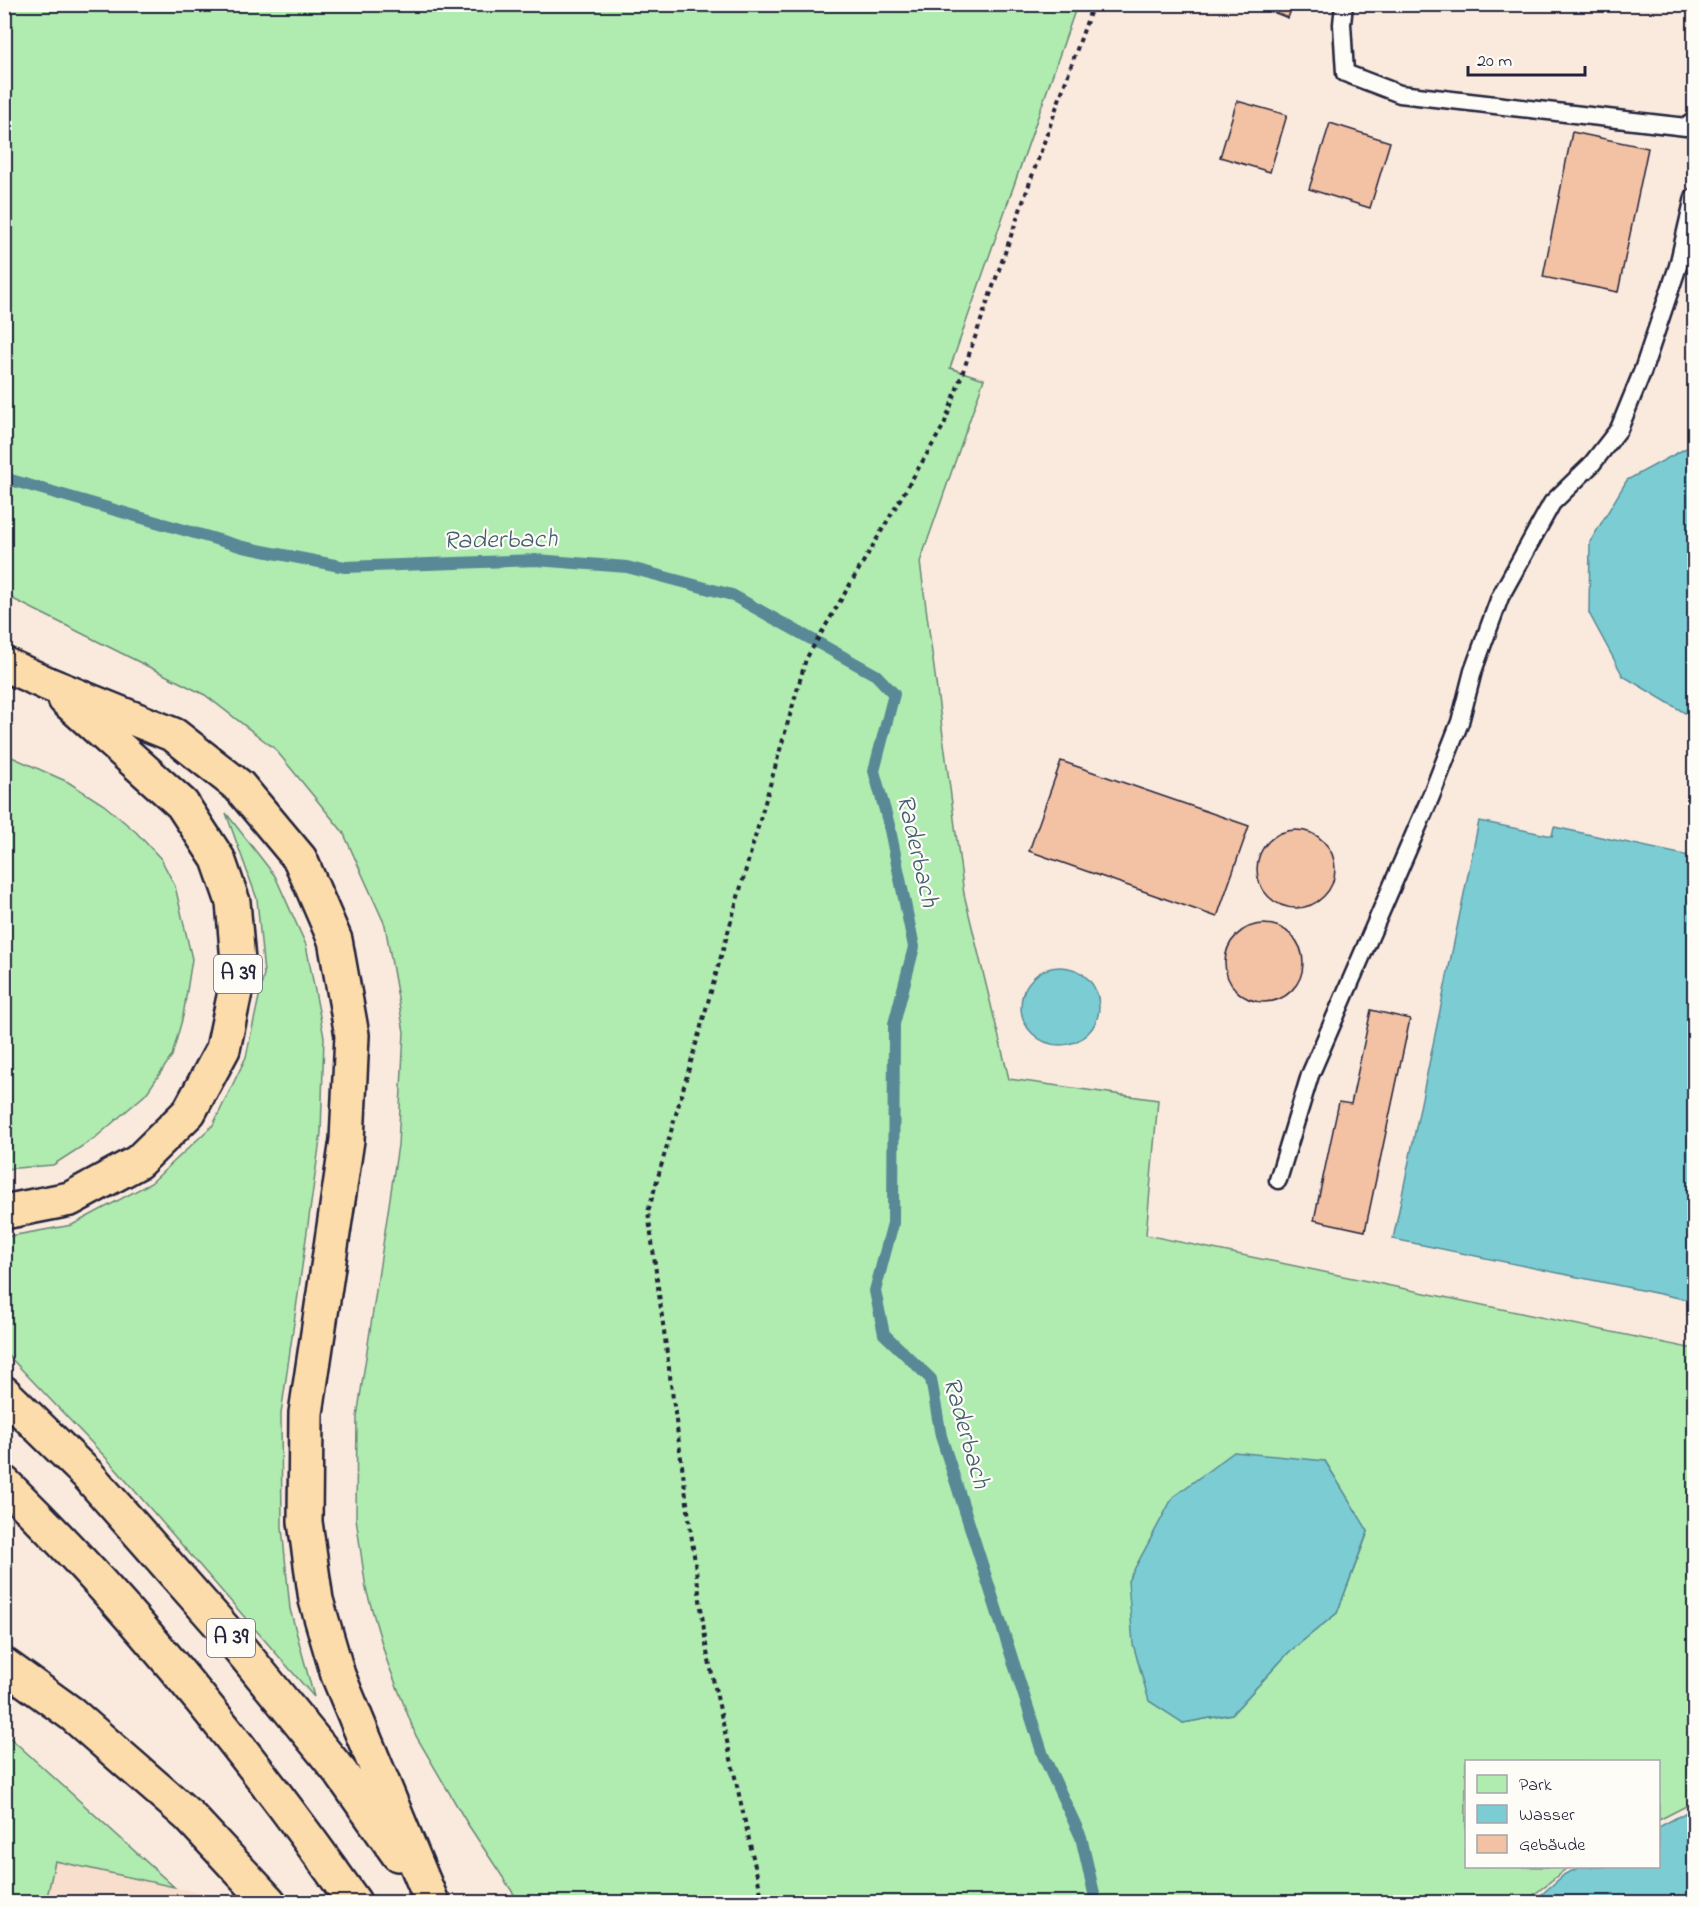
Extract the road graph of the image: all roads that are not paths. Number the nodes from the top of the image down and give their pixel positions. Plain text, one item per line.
1 (1344, 4) edge
2 (1695, 121) edge
3 (1695, 197) edge
4 (4, 663) edge
5 (48, 684) junction
6 (1278, 1179) dead end
7 (4, 1212) edge
8 (4, 1393) edge
9 (4, 1483) edge
10 (4, 1665) edge
11 (268, 1902) edge
12 (354, 1902) edge
13 (432, 1902) edge

1 - 2 lane
3 - 6 lane
4 - 5 highway
5 - 7 highway, A 39
5 - 13 highway
8 - 13 highway, A 39
9 - 12 highway, A 39
10 - 11 highway

